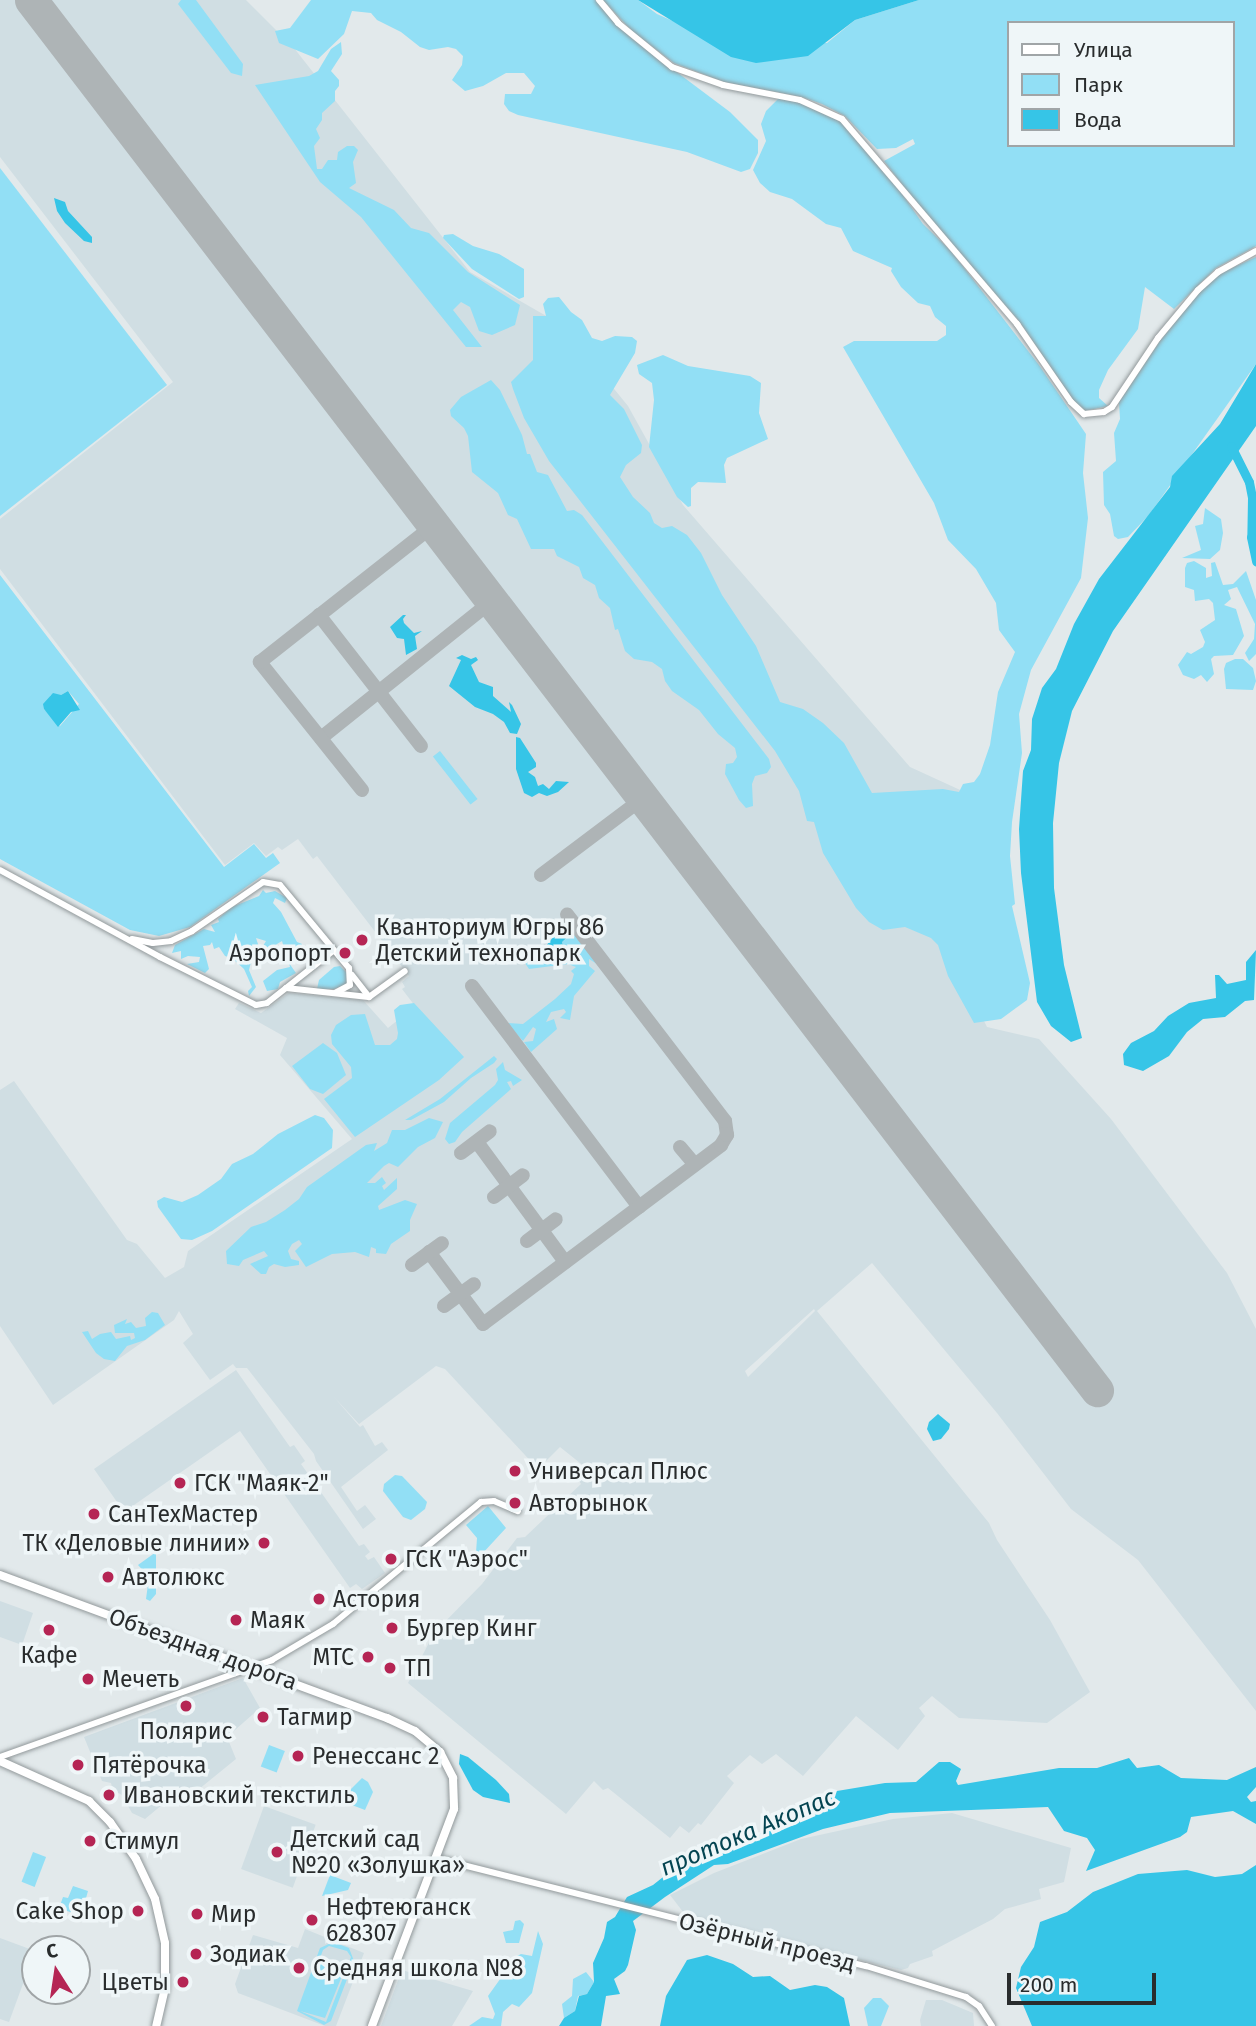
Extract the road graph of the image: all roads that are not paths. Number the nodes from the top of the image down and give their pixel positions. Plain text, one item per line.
1 (599, 0) edge
2 (1256, 251) edge
3 (0, 870) edge
4 (123, 937) junction
5 (163, 943) junction
6 (334, 950) junction
7 (160, 957) junction
8 (405, 971) dead end
9 (352, 975) junction
10 (286, 989) junction
11 (335, 993) junction
12 (369, 997) junction
13 (518, 1511) dead end
14 (0, 1575) edge
15 (252, 1667) junction
16 (0, 1759) edge
17 (436, 1858) junction
18 (156, 2026) edge
19 (372, 2026) edge
20 (992, 2026) edge

1 - 2 street
3 - 4 street
4 - 5 street
4 - 7 street
5 - 6 street
5 - 7 street
6 - 9 street
6 - 10 street
7 - 10 street
8 - 12 street
9 - 11 street
9 - 12 street
10 - 11 street
11 - 12 street
13 - 15 street
14 - 15 main road, Объездная дорога
15 - 16 street
15 - 17 main road, Объездная дорога
16 - 18 main road
17 - 19 main road, Объездная дорога
17 - 20 street, Озёрный проезд

